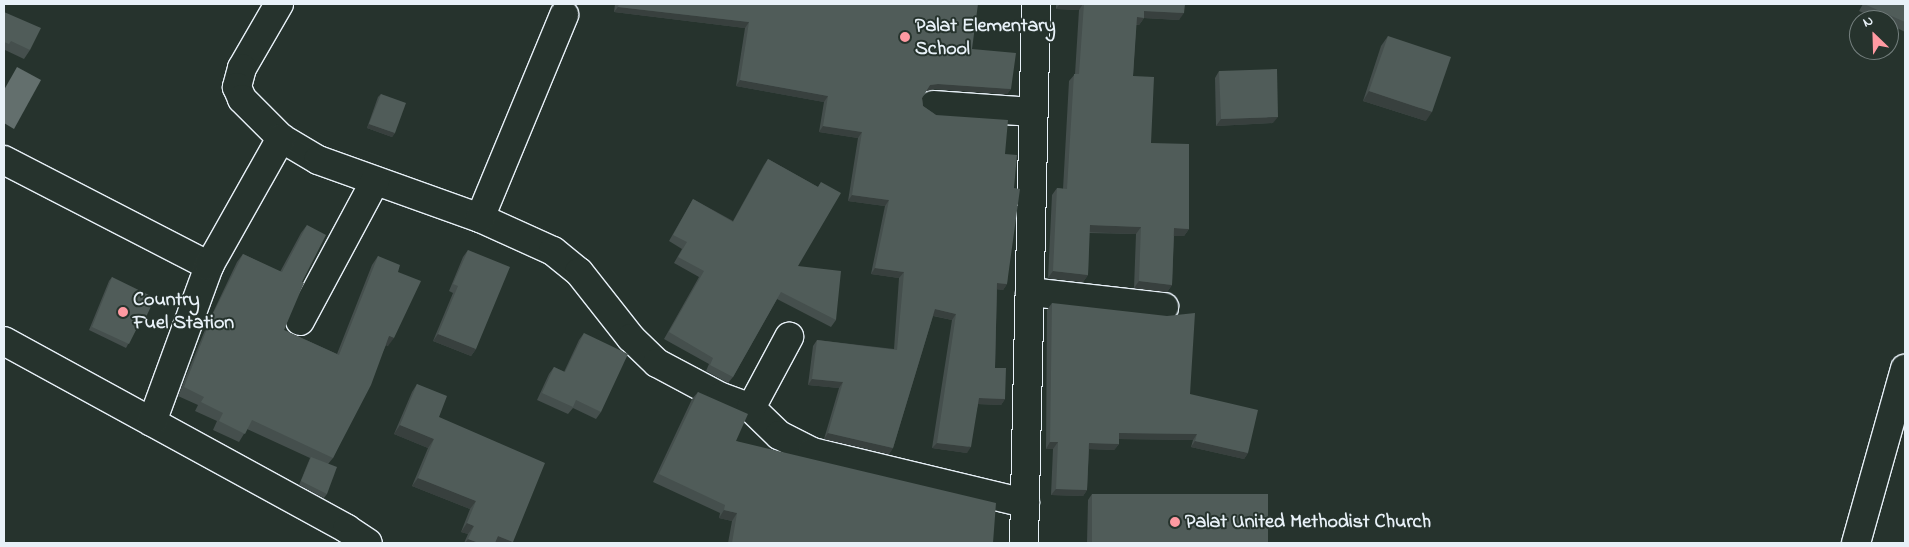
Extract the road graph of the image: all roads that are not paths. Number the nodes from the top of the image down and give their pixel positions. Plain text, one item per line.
1 (279, 4) edge
2 (1036, 4) edge
3 (564, 15) dead end
4 (934, 105) dead end
5 (1033, 112) junction
6 (281, 138) junction
7 (4, 160) edge
8 (375, 181) junction
9 (480, 218) junction
10 (208, 266) junction
11 (1030, 292) junction
12 (1164, 308) dead end
13 (300, 322) dead end
14 (789, 337) dead end
15 (4, 341) edge
16 (1905, 368) edge
17 (751, 408) junction
18 (152, 422) junction
19 (1025, 503) junction
20 (368, 543) edge
21 (1024, 543) edge
22 (1856, 543) edge

1 - 6 street
2 - 5 street
3 - 9 street
4 - 5 street
5 - 11 street
6 - 8 street
6 - 10 street
7 - 10 street
8 - 9 street
8 - 13 street
9 - 17 street
10 - 18 street
11 - 12 street
11 - 19 street
14 - 17 street
15 - 18 street
16 - 22 street
17 - 19 street
18 - 20 street
19 - 21 street

